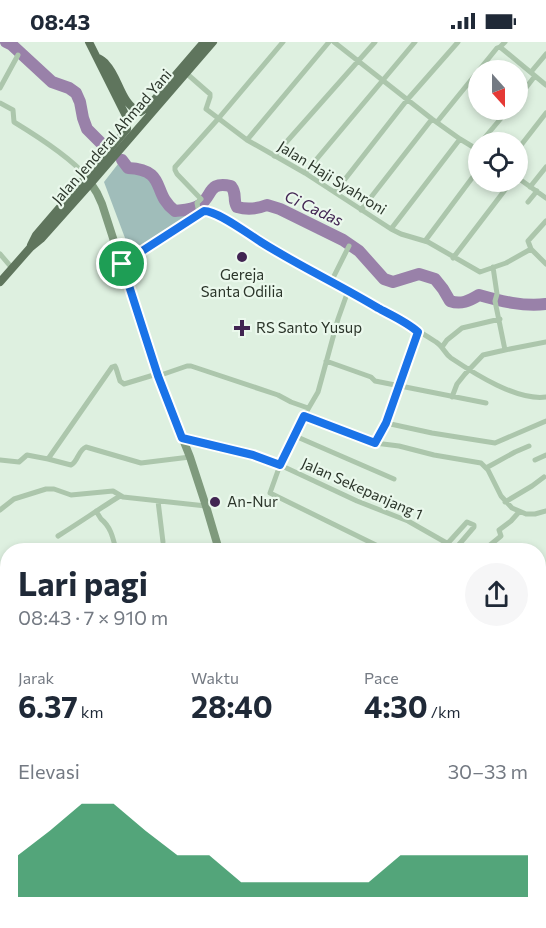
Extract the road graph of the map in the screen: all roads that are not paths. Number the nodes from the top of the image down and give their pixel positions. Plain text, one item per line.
1 (89, 42) edge
2 (204, 42) edge
3 (213, 42) edge
4 (283, 42) edge
5 (329, 42) edge
6 (334, 42) edge
7 (375, 42) edge
8 (415, 42) edge
9 (458, 42) edge
10 (489, 42) edge
11 (500, 46) edge
12 (546, 54) edge
13 (18, 55) dead end
14 (98, 57) junction
15 (358, 60) junction
16 (186, 73) junction
17 (533, 74) junction
18 (384, 81) junction
19 (528, 82) edge
20 (546, 85) edge
21 (0, 88) edge
22 (407, 100) junction
23 (0, 103) edge
24 (546, 113) edge
25 (218, 119) junction
26 (500, 120) edge
27 (435, 121) junction
28 (491, 132) edge
29 (528, 136) edge
30 (460, 139) junction
31 (246, 140) junction
32 (468, 142) edge
33 (274, 156) junction
34 (546, 167) edge
35 (305, 173) junction
36 (89, 180) junction
37 (468, 183) edge
38 (530, 187) joint
39 (537, 191) junction
40 (335, 192) junction
41 (503, 192) edge
42 (546, 198) edge
43 (528, 202) dead end
44 (198, 208) junction
45 (361, 210) junction
46 (546, 221) edge
47 (391, 229) junction
48 (425, 241) junction
49 (349, 246) dead end
50 (531, 249) junction
51 (0, 254) edge
52 (453, 258) junction
53 (122, 264) junction
54 (546, 264) edge
55 (493, 267) junction
56 (12, 268) junction
57 (0, 282) edge
58 (331, 282) junction
59 (348, 291) junction
60 (500, 319) junction
61 (418, 332) junction
62 (546, 342) edge
63 (442, 347) junction
64 (505, 350) junction
65 (326, 361) junction
66 (470, 369) junction
67 (158, 375) junction
68 (398, 386) junction
69 (452, 397) junction
70 (546, 397) edge
71 (486, 403) dead end
72 (308, 408) junction
73 (304, 416) junction
74 (546, 421) edge
75 (386, 423) junction
76 (295, 436) junction
77 (182, 438) junction
78 (375, 443) junction
79 (529, 446) dead end
80 (546, 455) edge
81 (189, 457) junction
82 (48, 459) junction
83 (0, 460) edge
84 (535, 460) dead end
85 (280, 465) junction
86 (486, 468) junction
87 (544, 477) dead end
88 (394, 479) dead end
89 (120, 496) junction
90 (158, 501) junction
91 (505, 502) junction
92 (207, 506) junction
93 (0, 510) edge
94 (96, 511) junction
95 (546, 511) edge
96 (519, 512) junction
97 (58, 536) dead end
98 (114, 543) edge
99 (163, 543) dead end
100 (217, 543) edge
101 (372, 543) edge
102 (448, 543) joint
103 (462, 543) edge
104 (492, 543) edge

1 - 14 main road
2 - 14 main road, Jalan Jenderal Ahmad Yani
3 - 16 main road, Jalan Jenderal Ahmad Yani
4 - 25 street
5 - 31 street
6 - 15 street
7 - 15 street
8 - 18 street
9 - 22 street
10 - 11 street
11 - 17 street
11 - 27 street
12 - 17 street
13 - 21 street
14 - 36 main road, Jalan Jenderal Ahmad Yani
15 - 18 street
15 - 33 street
16 - 25 street
16 - 36 main road, Jalan Jenderal Ahmad Yani
17 - 19 street
17 - 20 street
18 - 22 street
18 - 35 street
22 - 27 street
22 - 40 street
23 - 36 street
24 - 29 street
25 - 31 street, Jalan Haji Syahroni
25 - 44 street
26 - 28 street
27 - 30 street
27 - 45 street
30 - 32 street
30 - 47 street
31 - 33 street, Jalan Haji Syahroni
33 - 35 street, Jalan Haji Syahroni
34 - 38 street
35 - 40 street, Jalan Haji Syahroni
36 - 53 main road
36 - 56 main road, Jalan Jenderal Ahmad Yani
37 - 48 street
38 - 39 street
39 - 42 street
39 - 43 street
40 - 45 street, Jalan Haji Syahroni
41 - 52 street
44 - 53 street
44 - 58 street
45 - 47 street, Jalan Haji Syahroni
46 - 50 street
47 - 48 street, Jalan Haji Syahroni
48 - 52 street, Jalan Haji Syahroni
49 - 58 street
50 - 54 street
50 - 55 street
51 - 56 street
52 - 55 street, Jalan Haji Syahroni
53 - 67 main road
55 - 60 street
56 - 57 main road, Jalan Jenderal Ahmad Yani
58 - 59 street
59 - 61 street
59 - 65 street
60 - 63 street
60 - 64 street
61 - 63 street
61 - 68 street
62 - 64 street
63 - 66 street
64 - 66 street
65 - 68 street
65 - 72 street
66 - 69 street
66 - 70 street
67 - 72 street
67 - 77 main road
67 - 82 street
68 - 69 street
68 - 75 street
69 - 71 street
72 - 73 street
73 - 76 street
73 - 78 street
74 - 75 street
75 - 78 street
76 - 85 street
76 - 88 street
77 - 81 main road
77 - 85 street, Jalan Sekepanjang 1
78 - 86 street
79 - 86 street
80 - 84 street
81 - 82 street
81 - 92 main road
82 - 83 street
85 - 101 street
85 - 102 street, Jalan Sekepanjang 1
86 - 91 street
87 - 91 street
89 - 90 street
89 - 93 street
89 - 94 street
90 - 92 street
90 - 99 street
91 - 96 street
92 - 100 main road
94 - 97 street
94 - 98 street
95 - 96 street
96 - 104 street
102 - 103 street

